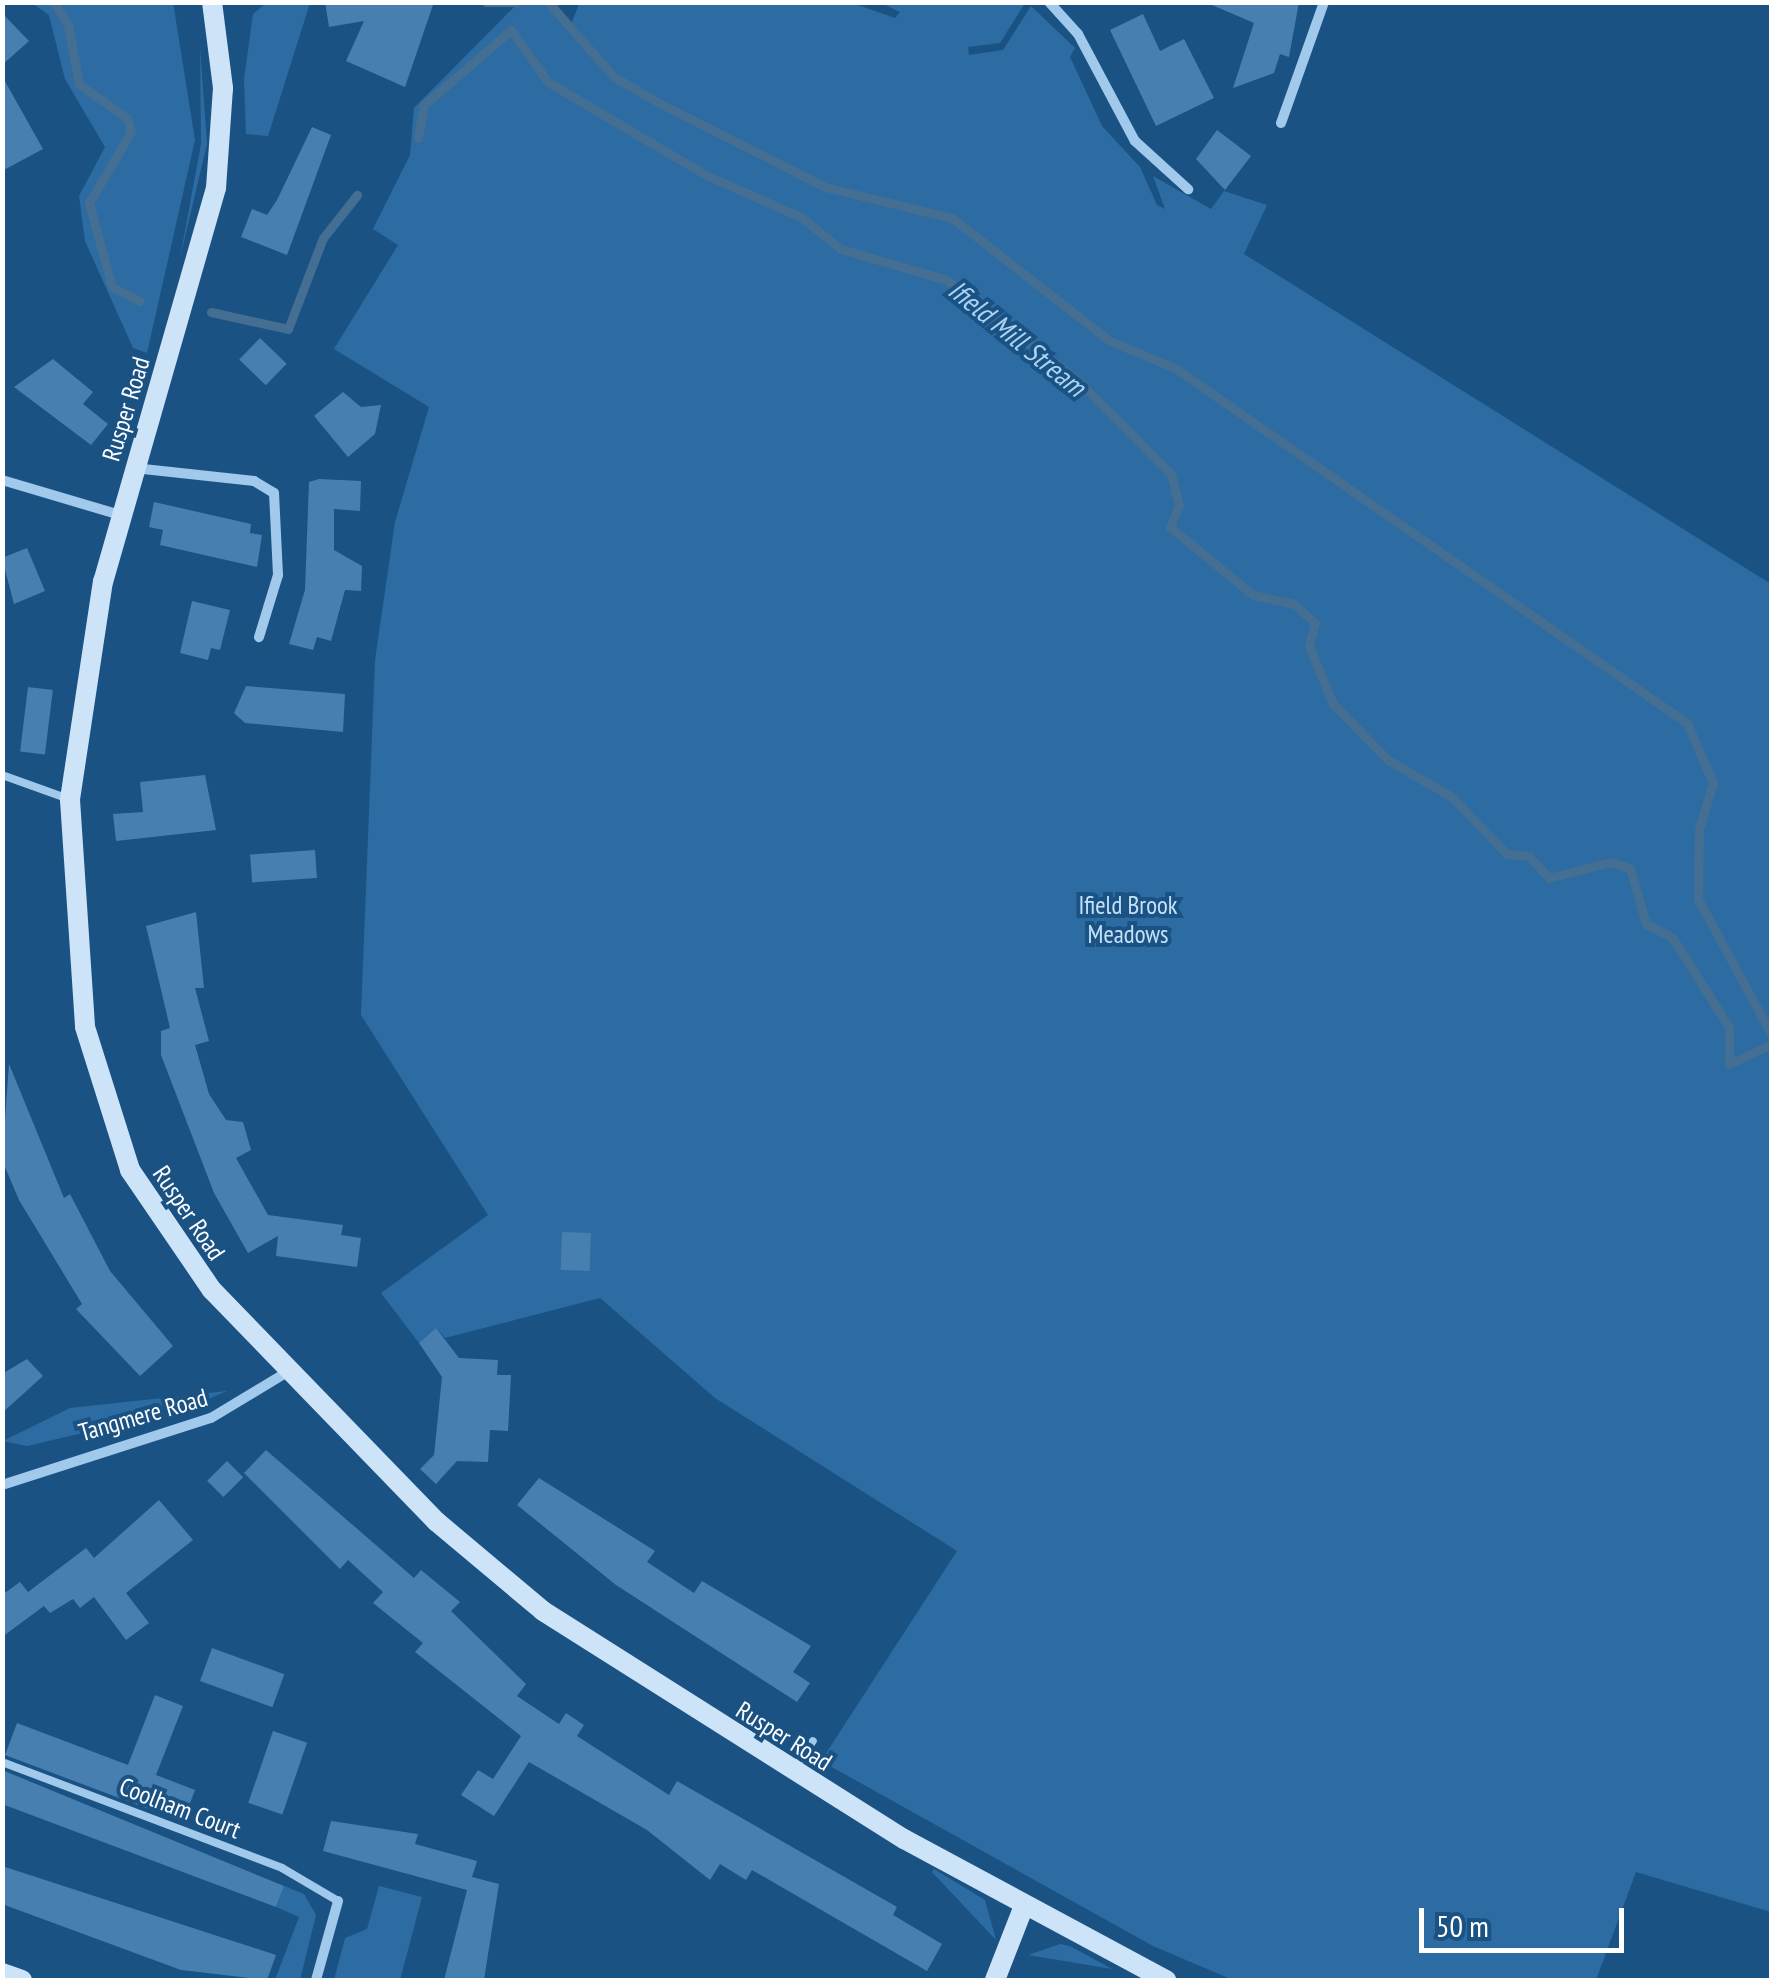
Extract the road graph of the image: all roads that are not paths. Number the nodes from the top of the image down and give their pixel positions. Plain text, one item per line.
1 (212, 2) edge
2 (1050, 2) edge
3 (1324, 2) edge
4 (1280, 123) dead end
5 (1188, 190) dead end
6 (134, 468) junction
7 (2, 480) edge
8 (120, 515) junction
9 (258, 636) dead end
10 (2, 775) edge
11 (70, 800) junction
12 (289, 1372) junction
13 (2, 1485) edge
14 (813, 1741) dead end
15 (2, 1762) edge
16 (792, 1771) junction
17 (338, 1902) joint
18 (1023, 1908) junction
19 (2, 1973) edge
20 (22, 1980) edge
21 (316, 1980) edge
22 (995, 1980) edge
23 (1166, 1980) edge

1 - 6 street, Rusper Road
2 - 5 street
3 - 4 street
6 - 8 street, Rusper Road
6 - 9 street
7 - 8 street
8 - 11 street, Rusper Road
10 - 11 lane
11 - 12 street, Rusper Road
12 - 13 street, Tangmere Road
12 - 16 street, Rusper Road
14 - 16 lane
15 - 17 lane, Coolham Court
16 - 18 street, Rusper Road
17 - 21 street
18 - 22 street
18 - 23 street, Rusper Road
19 - 20 street

